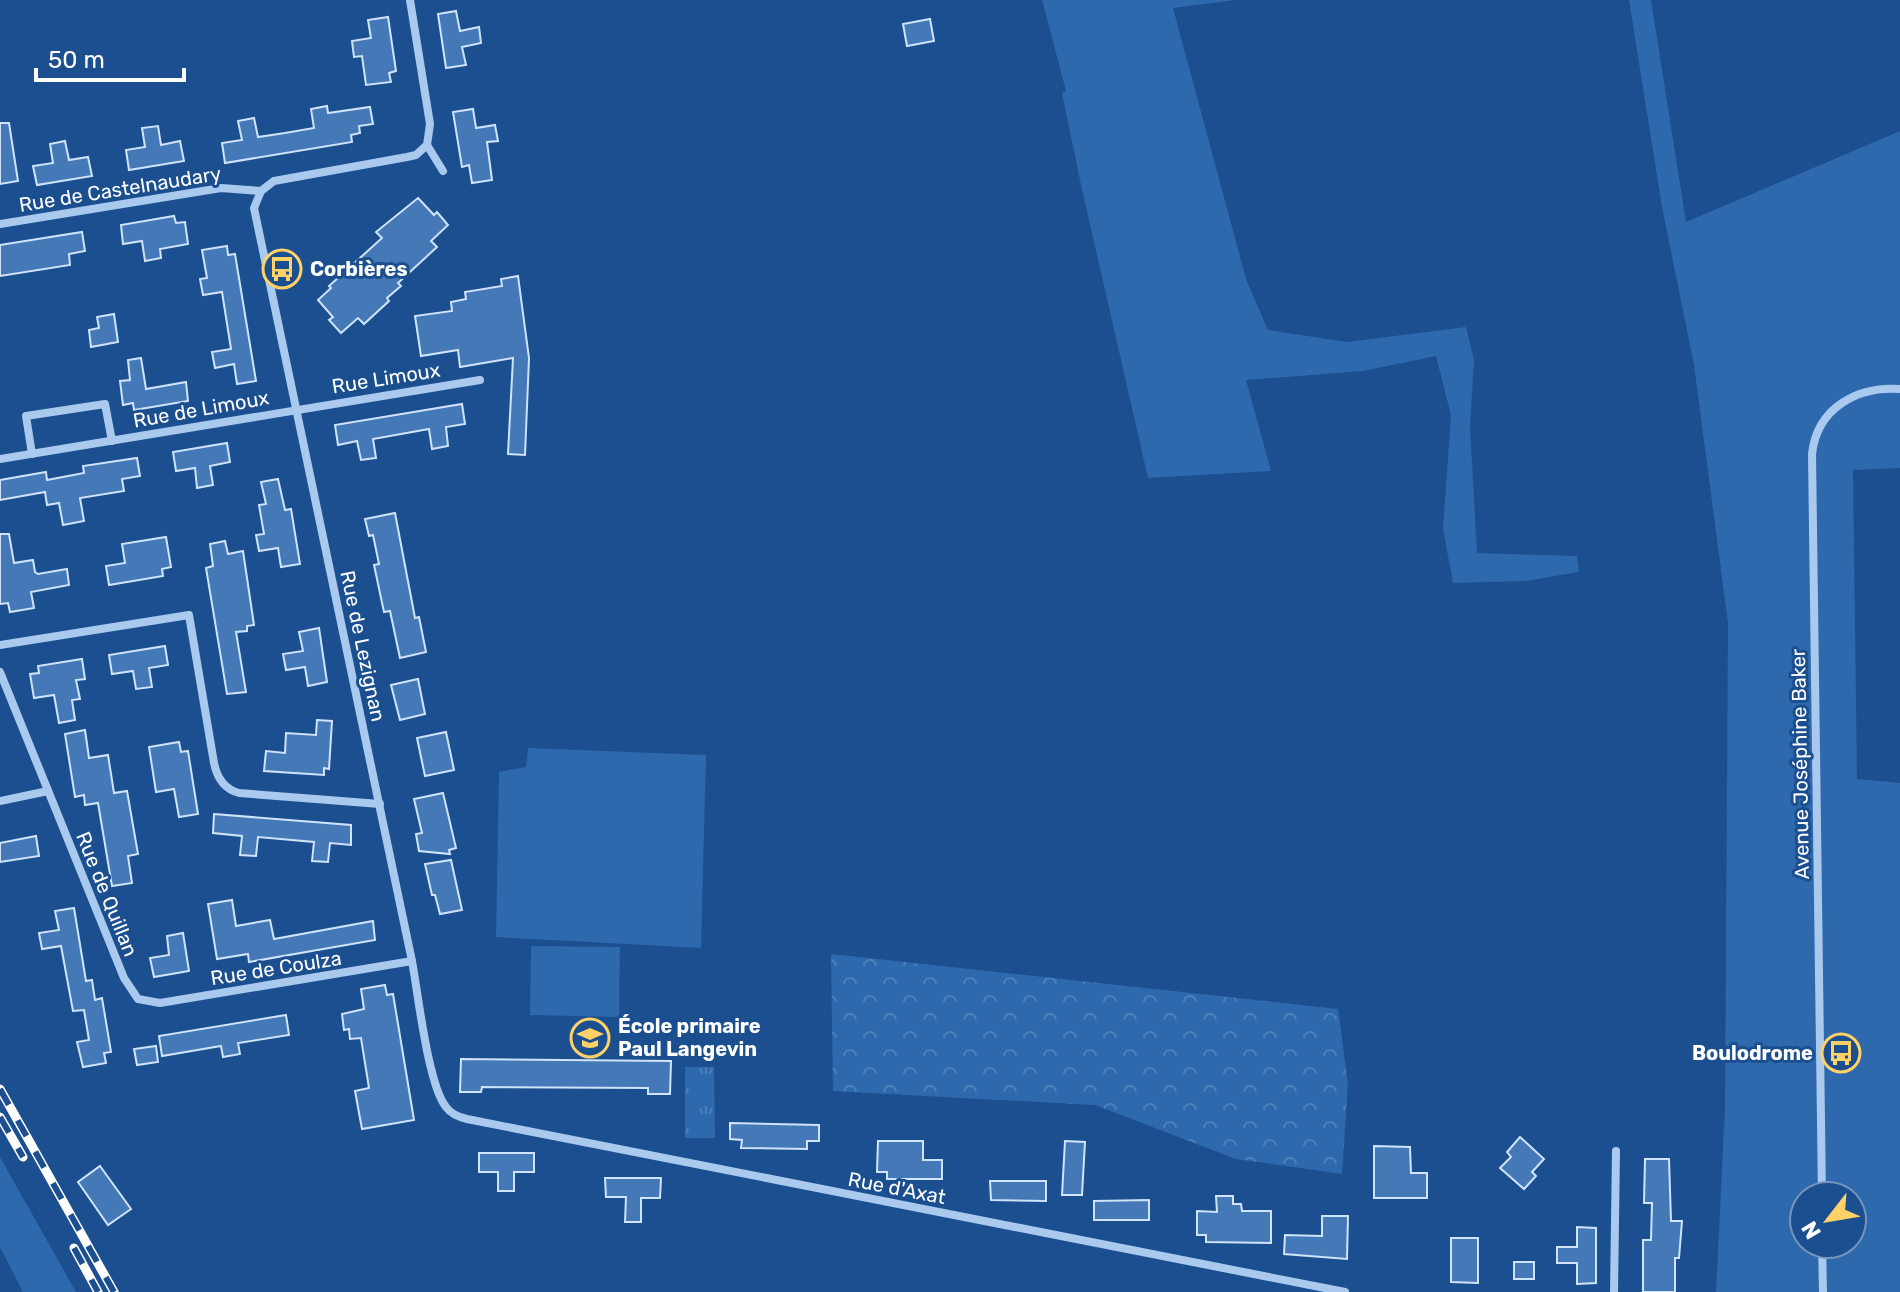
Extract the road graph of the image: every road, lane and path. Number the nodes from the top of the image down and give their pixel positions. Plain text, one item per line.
1 (410, 0) edge
2 (427, 145) junction
3 (443, 171) dead end
4 (261, 191) junction
5 (0, 224) edge
6 (480, 380) dead end
7 (1900, 389) edge
8 (296, 409) junction
9 (112, 441) junction
10 (32, 454) junction
11 (0, 459) edge
12 (0, 645) edge
13 (0, 672) edge
14 (48, 791) junction
15 (0, 801) edge
16 (380, 804) junction
17 (412, 961) junction
18 (144, 1002) joint
19 (446, 1107) joint
20 (1616, 1151) dead end
21 (1822, 1180) edge
22 (1822, 1260) edge
23 (1345, 1292) edge
24 (1614, 1292) edge
25 (1823, 1292) edge

1 - 2 street
2 - 3 street
2 - 4 street, Rue de Castelnaudary
4 - 5 street, Rue de Castelnaudary
4 - 8 street, Rue de Lezignan
6 - 8 street, Rue Limoux
7 - 21 street, Avenue Joséphine Baker
8 - 9 street, Rue de Limoux
8 - 16 street, Rue de Lezignan
9 - 10 street, Rue de Limoux
9 - 10 street, Rue de Limoux
10 - 11 street, Rue de Limoux
12 - 16 street
13 - 14 street, Rue de Quillan
14 - 15 street
14 - 18 street, Rue de Quillan
16 - 17 street, Rue de Lezignan
17 - 18 street, Rue de Coulza
17 - 19 street, Rue de Lezignan
19 - 23 street, Rue d'Axat
20 - 24 street
22 - 25 street

